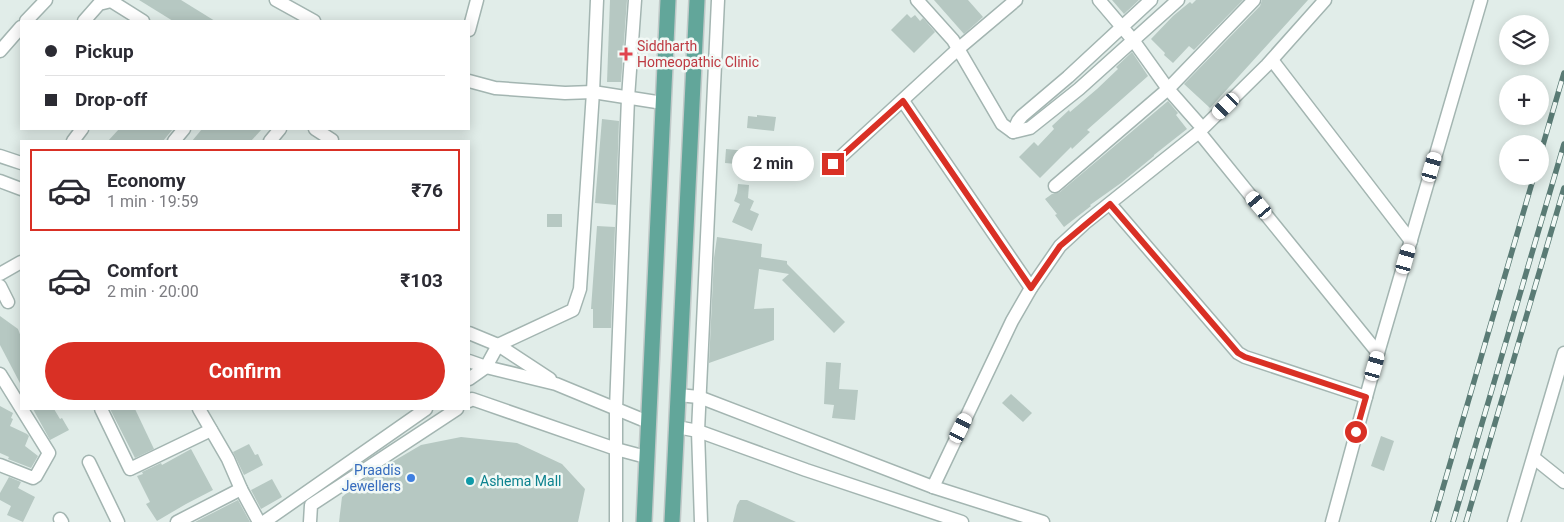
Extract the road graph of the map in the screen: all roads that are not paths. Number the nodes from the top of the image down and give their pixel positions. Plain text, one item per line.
1 (46, 0) edge
2 (276, 0) edge
3 (476, 0) edge
4 (597, 0) edge
5 (635, 0) edge
6 (668, 0) edge
7 (697, 0) edge
8 (718, 0) edge
9 (917, 0) edge
10 (1016, 0) edge
11 (1099, 0) edge
12 (1151, 0) edge
13 (1178, 0) edge
14 (1254, 0) edge
15 (1314, 0) edge
16 (1325, 0) edge
17 (1481, 0) edge
18 (27, 20) edge
19 (85, 20) edge
20 (141, 20) edge
21 (312, 20) edge
22 (470, 26) edge
23 (1122, 27) junction
24 (20, 28) edge
25 (1133, 40) junction
26 (958, 49) junction
27 (0, 51) edge
28 (1272, 60) junction
29 (1068, 77) junction
30 (470, 81) edge
31 (1079, 89) junction
32 (1168, 89) junction
33 (593, 92) junction
34 (628, 98) junction
35 (903, 101) junction
36 (663, 103) junction
37 (692, 109) junction
38 (712, 110) junction
39 (1198, 127) junction
40 (183, 130) edge
41 (279, 130) edge
42 (316, 130) edge
43 (1014, 132) junction
44 (333, 137) edge
45 (175, 140) edge
46 (271, 140) edge
47 (0, 156) edge
48 (20, 164) edge
49 (833, 164) dead end
50 (0, 180) edge
51 (1055, 186) dead end
52 (20, 189) edge
53 (1110, 204) junction
54 (1074, 222) dead end
55 (1411, 241) junction
56 (20, 263) edge
57 (0, 274) edge
58 (0, 286) edge
59 (1031, 288) junction
60 (8, 302) dead end
61 (470, 333) edge
62 (498, 345) junction
63 (1378, 353) junction
64 (1564, 353) edge
65 (470, 360) edge
66 (486, 367) junction
67 (0, 374) edge
68 (470, 378) edge
69 (556, 384) junction
70 (4, 386) edge
71 (678, 395) junction
72 (699, 397) junction
73 (1366, 397) junction
74 (470, 400) edge
75 (616, 409) junction
76 (20, 410) edge
77 (20, 410) edge
78 (101, 410) edge
79 (201, 410) edge
80 (425, 410) edge
81 (455, 410) edge
82 (648, 422) junction
83 (677, 427) junction
84 (211, 430) junction
85 (698, 431) junction
86 (616, 449) junction
87 (646, 457) junction
88 (1534, 458) junction
89 (89, 462) dead end
90 (0, 465) edge
91 (1564, 482) edge
92 (933, 487) junction
93 (242, 489) junction
94 (118, 522) edge
95 (177, 522) edge
96 (259, 522) edge
97 (264, 522) edge
98 (310, 522) edge
99 (616, 522) edge
100 (644, 522) edge
101 (672, 522) edge
102 (701, 522) edge
103 (962, 522) edge
104 (1042, 522) edge
105 (1332, 522) edge
106 (1514, 522) edge

1 - 18 street
2 - 21 street
3 - 22 street
4 - 33 street
5 - 34 street
6 - 36 main road
7 - 37 main road
8 - 38 street
9 - 26 street
10 - 26 street
11 - 23 street
12 - 23 street
13 - 25 street
14 - 32 street
15 - 39 street
16 - 28 street
17 - 55 street
19 - 20 street
23 - 25 street
23 - 29 street
24 - 27 street
25 - 31 street
25 - 32 street
26 - 35 street
26 - 43 street
28 - 39 street
28 - 55 street
29 - 31 street
29 - 43 street
30 - 33 street
31 - 43 street
32 - 39 street
32 - 51 street
33 - 34 street
33 - 62 street
34 - 36 street
34 - 75 street
35 - 49 street
35 - 59 street
36 - 82 main road
37 - 38 street
37 - 71 main road
38 - 72 street
39 - 53 street
39 - 54 street
39 - 63 street
40 - 45 street
41 - 46 street
42 - 44 street
47 - 48 street
50 - 52 street
53 - 59 street
53 - 73 street
55 - 63 street
56 - 57 street
58 - 60 street
59 - 92 street
61 - 62 street
62 - 66 street
62 - 69 street
63 - 73 street
64 - 88 street
65 - 66 street
66 - 68 street
66 - 69 street
67 - 70 street
69 - 75 street
70 - 77 street
71 - 72 street
71 - 83 main road
72 - 85 street
72 - 92 street
73 - 105 street
74 - 86 street
75 - 82 street
75 - 86 street
76 - 90 street
78 - 84 street
79 - 84 street
80 - 97 street
81 - 98 street
82 - 87 main road
83 - 85 street
83 - 101 main road
84 - 93 street
85 - 102 street
85 - 103 street
86 - 87 street
86 - 99 street
87 - 100 main road
88 - 91 street
88 - 106 street
89 - 94 street
92 - 104 street
93 - 95 street
93 - 96 street

